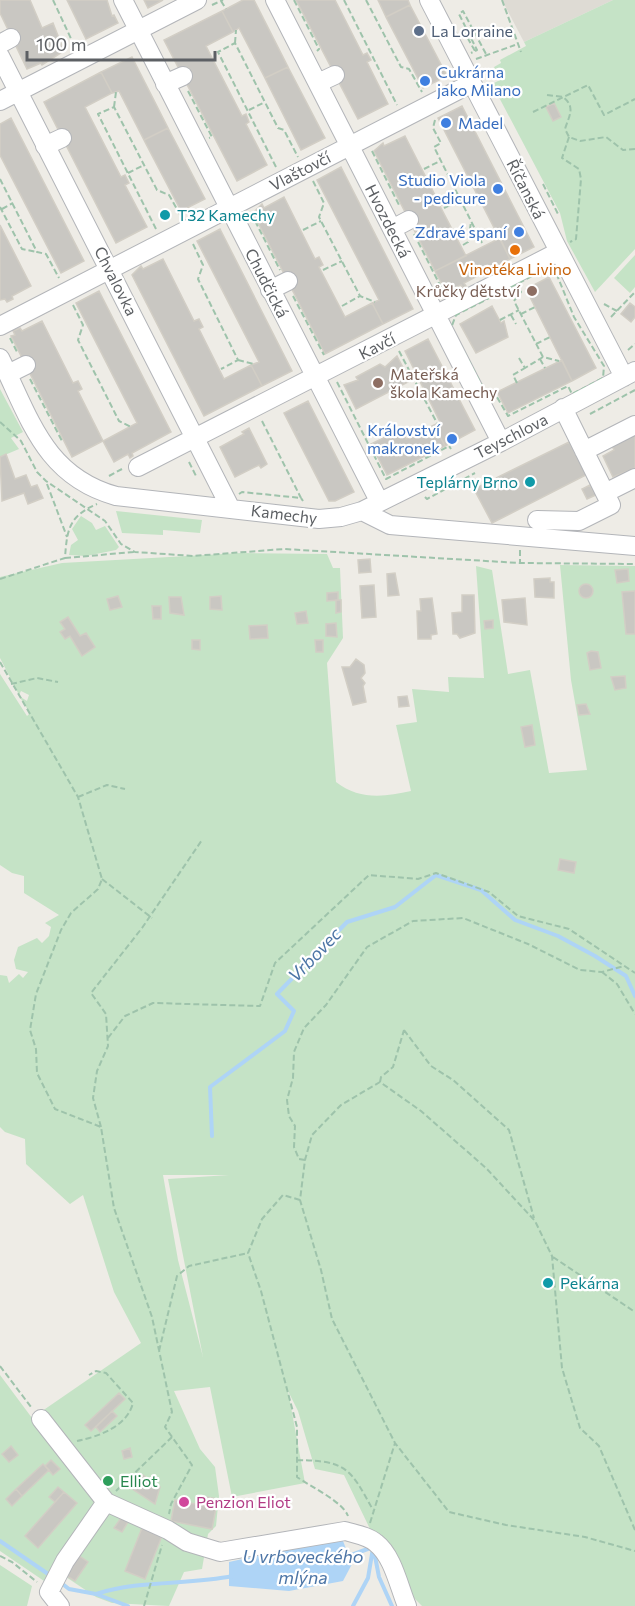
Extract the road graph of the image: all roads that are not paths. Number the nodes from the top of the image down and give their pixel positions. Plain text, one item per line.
1 (123, 0) edge
2 (275, 0) edge
3 (429, 0) edge
4 (204, 3) edge
5 (137, 31) junction
6 (0, 56) edge
7 (335, 75) dead end
8 (318, 83) junction
9 (472, 83) junction
10 (17, 92) junction
11 (0, 101) edge
12 (62, 138) dead end
13 (45, 146) junction
14 (350, 146) junction
15 (229, 208) junction
16 (558, 252) junction
17 (110, 270) junction
18 (288, 281) dead end
19 (270, 290) junction
20 (436, 316) junction
21 (4, 324) edge
22 (14, 365) edge
23 (630, 374) edge
24 (315, 377) junction
25 (558, 396) junction
26 (635, 425) edge
27 (189, 440) junction
28 (501, 442) junction
29 (584, 450) junction
30 (134, 466) road end
31 (635, 478) edge
32 (605, 493) junction
33 (232, 501) junction
34 (380, 501) junction
35 (362, 511) junction
36 (537, 520) dead end
37 (635, 546) edge
38 (41, 1419) road end
39 (106, 1502) junction
40 (55, 1589) edge
41 (406, 1606) edge

1 - 5 street, Chudčická
2 - 8 street, Hvozdecká
3 - 9 street, Říčanská
4 - 5 street
5 - 10 street
5 - 15 street, Chudčická
6 - 10 street, Chvalovka
7 - 8 street
8 - 14 street, Hvozdecká
9 - 14 street, Vlaštovčí
9 - 16 street, Říčanská
10 - 11 street
10 - 13 street, Chvalovka
12 - 13 street
13 - 17 street, Chvalovka
14 - 15 street, Vlaštovčí
14 - 20 street, Hvozdecká
15 - 17 street, Vlaštovčí
15 - 19 street, Chudčická
16 - 20 street, Kavčí
16 - 23 street, Říčanská
17 - 21 street, Vlaštovčí
17 - 27 street, Chvalovka
18 - 19 street
19 - 24 street, Chudčická
20 - 24 street, Kavčí
20 - 28 street, Hvozdecká
22 - 33 street, Kamechy
23 - 25 street, Teyschlova
24 - 27 street, Kavčí
24 - 34 street, Chudčická
25 - 28 street, Teyschlova
25 - 29 street, Teyschlova
26 - 29 street
27 - 30 street, Kavčí
27 - 33 street, Chvalovka
28 - 34 street, Teyschlova
29 - 32 street, Teyschlova
31 - 32 street
32 - 36 street
33 - 35 street, Kamechy
34 - 35 street, Teyschlova
35 - 37 street
38 - 39 street
39 - 40 street
39 - 41 street

